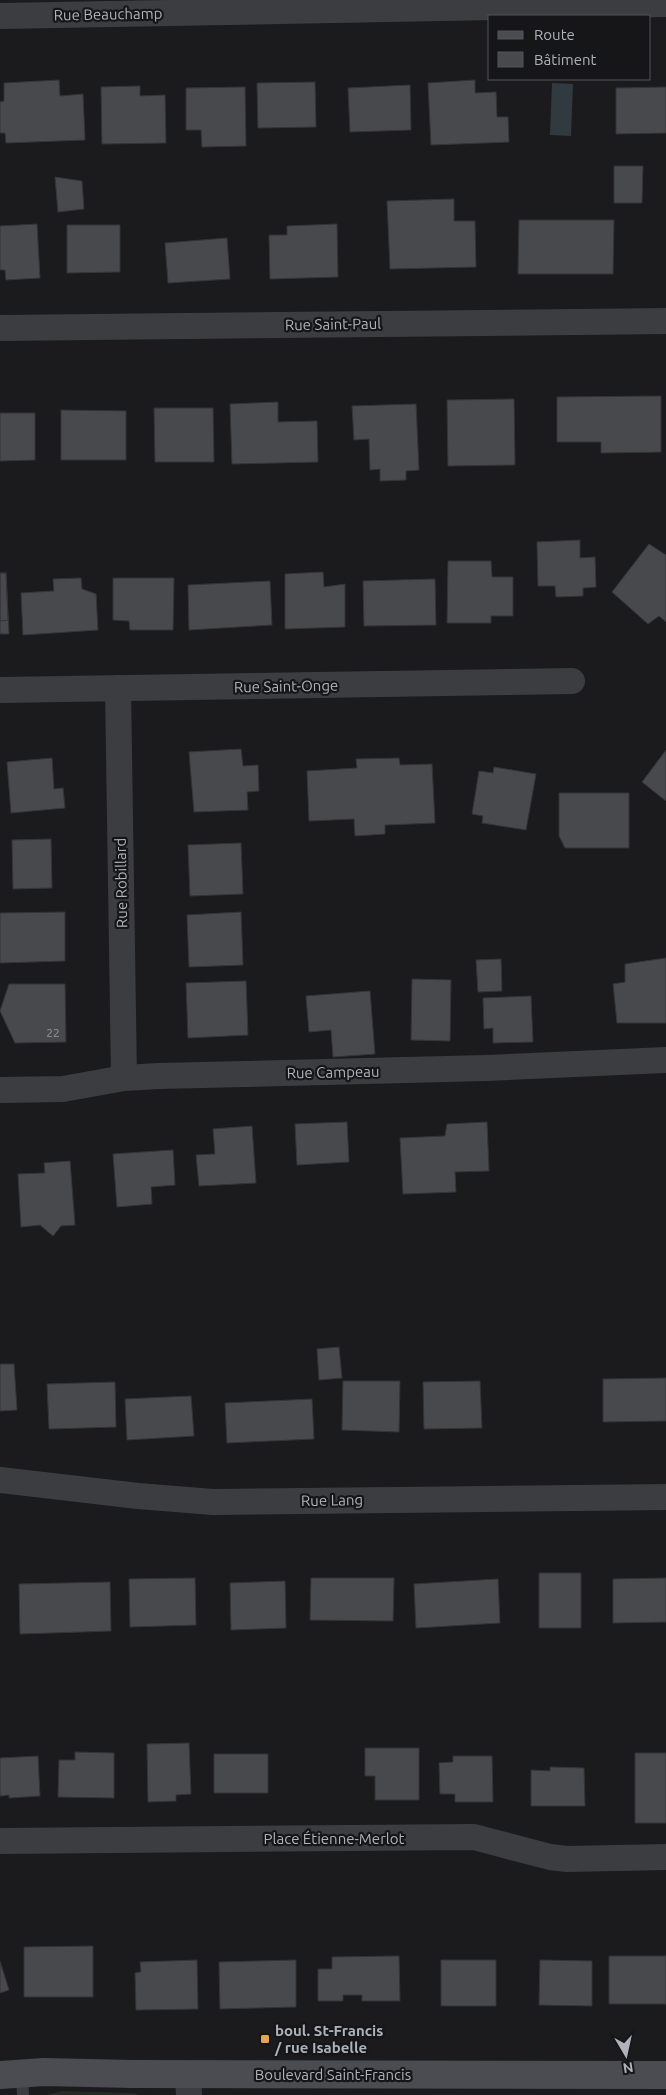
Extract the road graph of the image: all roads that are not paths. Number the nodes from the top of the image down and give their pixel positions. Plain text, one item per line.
1 (666, 4) edge
2 (0, 16) edge
3 (666, 321) edge
4 (0, 328) edge
5 (572, 681) dead end
6 (118, 688) junction
7 (0, 690) edge
8 (666, 1060) edge
9 (124, 1078) junction
10 (0, 1090) edge
11 (0, 1480) edge
12 (666, 1497) edge
13 (0, 1841) edge
14 (666, 1857) edge
15 (666, 2074) edge
16 (15, 2081) edge
17 (188, 2085) edge

1 - 2 street, Rue Beauchamp
3 - 4 street, Rue Saint-Paul
5 - 6 street, Rue Saint-Onge
6 - 7 street, Rue Saint-Onge
6 - 9 street, Rue Robillard
8 - 9 street, Rue Campeau
9 - 10 street, Rue Campeau
11 - 12 street, Rue Lang
13 - 14 street, Place Étienne-Merlot
15 - 17 street, Boulevard Saint-Francis
16 - 17 street, Boulevard Saint-Francis

